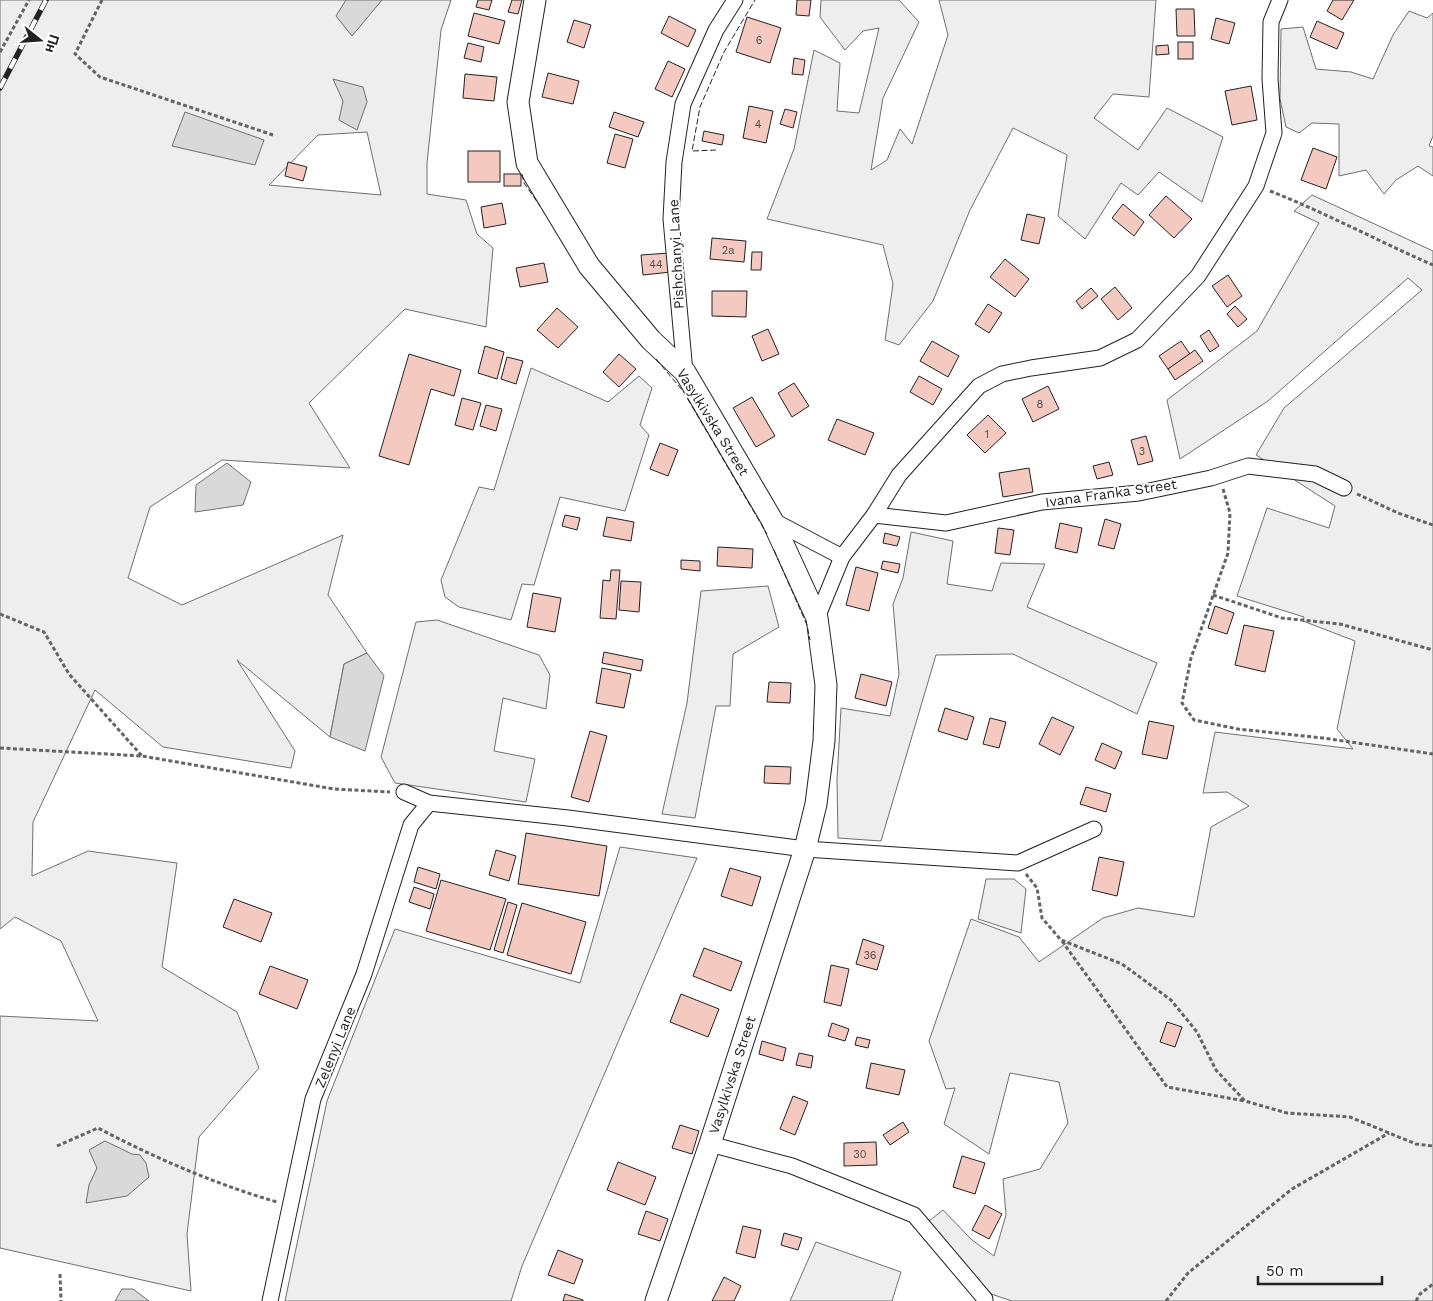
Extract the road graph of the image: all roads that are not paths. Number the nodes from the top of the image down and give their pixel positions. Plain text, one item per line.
1 (535, 0) edge
2 (735, 0) edge
3 (1280, 0) edge
4 (685, 372) junction
5 (1344, 488) road end
6 (874, 515) junction
7 (772, 520) junction
8 (842, 557) junction
9 (817, 618) junction
10 (404, 792) road end
11 (429, 803) junction
12 (1094, 829) dead end
13 (805, 849) junction
14 (710, 1144) junction
15 (985, 1299) dead end
16 (270, 1301) edge
17 (656, 1301) edge

1 - 4 street, Vasylkivska Street
2 - 4 street, Pishchanyi Lane
3 - 6 street
4 - 7 street, Vasylkivska Street
5 - 6 street, Ivana Franka Street
6 - 8 street
7 - 8 street
7 - 9 street, Vasylkivska Street
8 - 9 street
9 - 13 street, Vasylkivska Street
10 - 11 street
11 - 13 street
11 - 16 street, Zelenyi Lane
12 - 13 street
13 - 14 street, Vasylkivska Street
14 - 15 street
14 - 17 street, Vasylkivska Street

